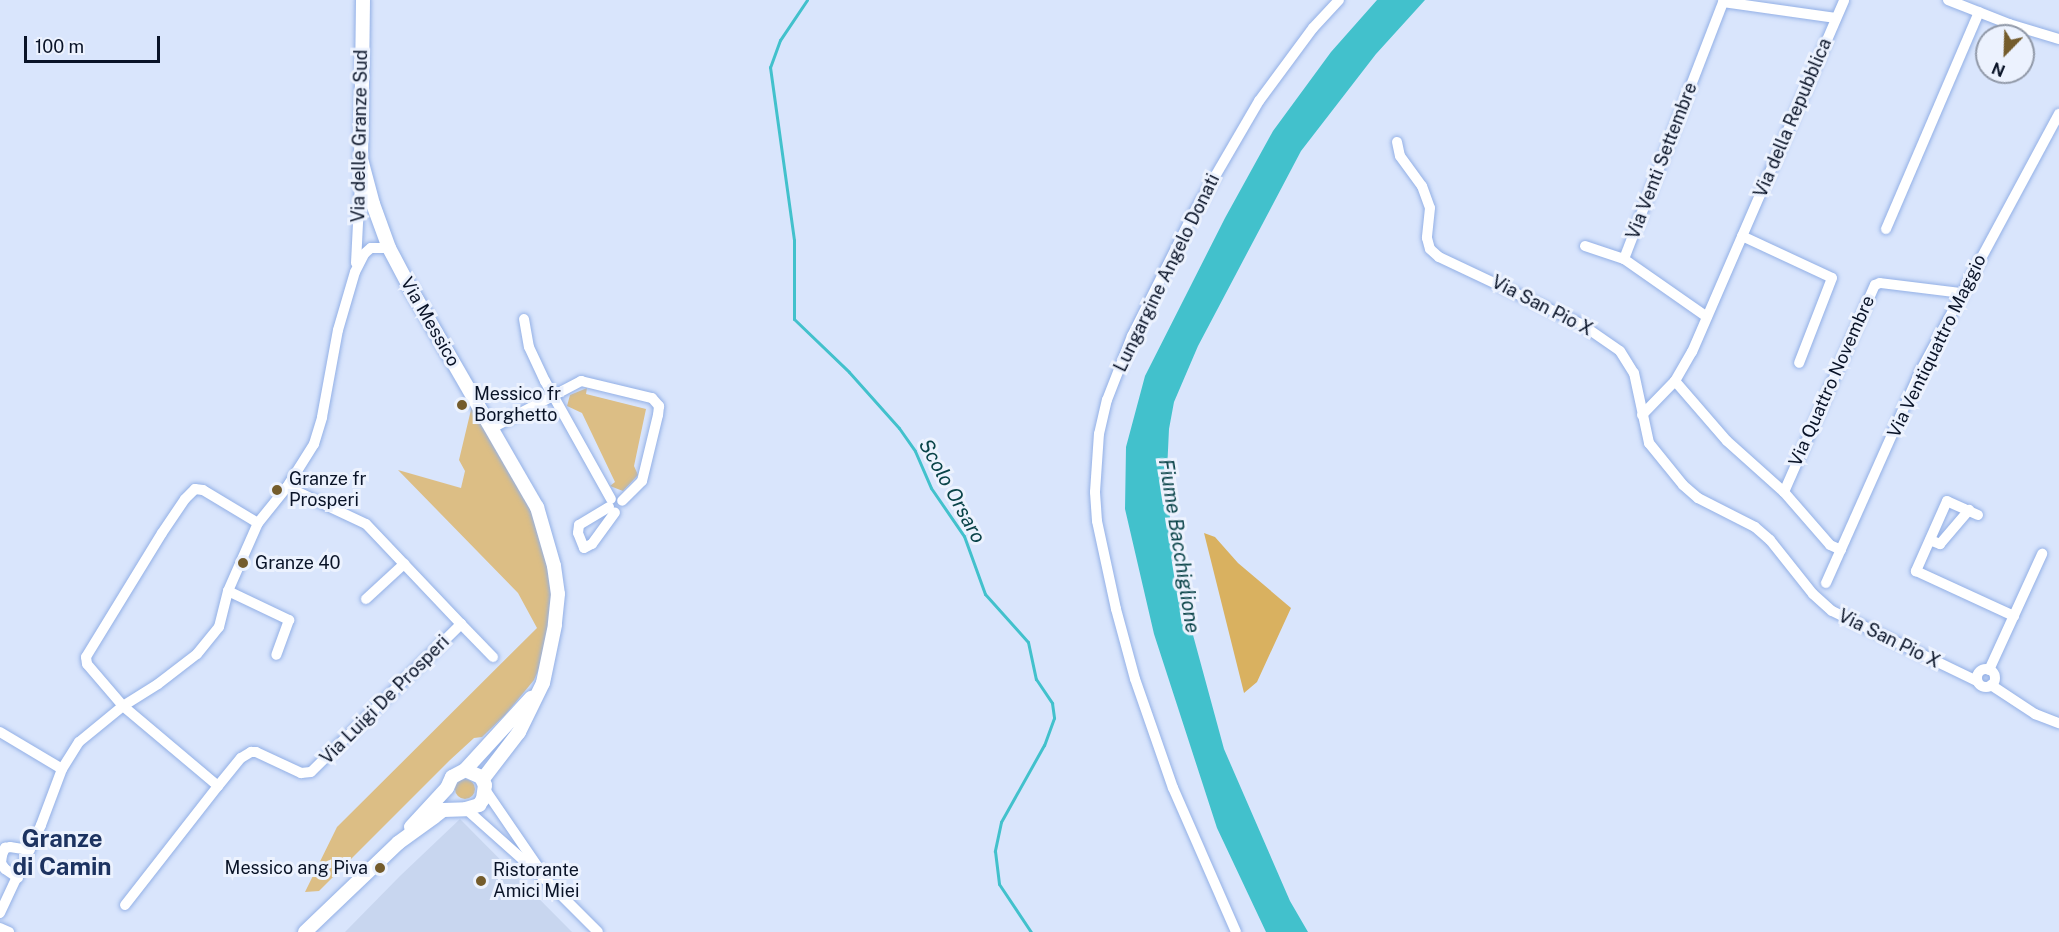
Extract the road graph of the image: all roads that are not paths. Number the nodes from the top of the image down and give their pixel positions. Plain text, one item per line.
1 (363, 0) edge
2 (1339, 0) edge
3 (1844, 0) edge
4 (1948, 0) edge
5 (1720, 1) edge
6 (1979, 12) junction
7 (1836, 18) junction
8 (2059, 39) edge
9 (2059, 114) edge
10 (1397, 142) dead end
11 (362, 159) junction
12 (1886, 229) dead end
13 (1742, 236) junction
14 (1585, 246) dead end
15 (389, 248) junction
16 (1624, 259) junction
17 (355, 272) junction
18 (1961, 293) junction
19 (1707, 317) junction
20 (524, 319) dead end
21 (1799, 363) dead end
22 (1675, 381) junction
23 (553, 396) junction
24 (1642, 415) junction
25 (492, 428) junction
26 (287, 487) junction
27 (1784, 492) junction
28 (258, 523) junction
29 (1930, 540) junction
30 (1841, 550) junction
31 (2042, 554) dead end
32 (404, 564) junction
33 (1826, 583) dead end
34 (228, 591) junction
35 (366, 599) dead end
36 (2014, 616) junction
37 (461, 624) junction
38 (276, 655) dead end
39 (493, 657) dead end
40 (1989, 670) junction
41 (1977, 681) junction
42 (543, 683) junction
43 (1991, 685) junction
44 (123, 706) junction
45 (2059, 723) edge
46 (0, 732) edge
47 (62, 769) junction
48 (465, 770) junction
49 (484, 785) junction
50 (218, 786) junction
51 (447, 788) junction
52 (462, 808) junction
53 (501, 811) junction
54 (488, 828) junction
55 (398, 843) junction
56 (30, 850) junction
57 (18, 878) junction
58 (549, 883) junction
59 (125, 905) dead end
60 (0, 913) edge
61 (0, 928) edge
62 (9, 932) edge
63 (305, 932) edge
64 (598, 932) edge
65 (1236, 932) edge

1 - 11 street, Via delle Granze Sud
2 - 65 street, Lungargine Angelo Donati
3 - 7 street, Via della Repubblica
4 - 6 street
5 - 7 street, Via Venti Settembre
5 - 16 street, Via Venti Settembre
6 - 8 street
6 - 12 street
7 - 13 street, Via della Repubblica
9 - 18 street, Via Ventiquattro Maggio
10 - 24 street, Via San Pio X
11 - 15 street, Via Messico
11 - 17 street, Via delle Granze Sud
13 - 19 street, Via della Repubblica
13 - 21 street
14 - 16 street
15 - 17 street, Via delle Granze Sud
15 - 25 street, Via Messico
16 - 19 street, Via Venti Settembre
17 - 26 street, Via delle Granze Sud
18 - 27 street, Via Quattro Novembre
18 - 30 street, Via Ventiquattro Maggio
19 - 22 street, Via della Repubblica
20 - 23 street
22 - 24 street, Via della Repubblica
22 - 27 street
23 - 23 street
23 - 25 street
24 - 41 street, Via San Pio X
25 - 42 street, Via Messico
26 - 28 street, Via delle Granze Sud
26 - 32 street, Via Luigi De Prosperi
27 - 30 street
28 - 34 street, Via delle Granze Sud
28 - 44 street
29 - 29 street
29 - 36 street
30 - 33 street, Via Ventiquattro Maggio
31 - 36 street
32 - 35 street
32 - 37 street, Via Luigi De Prosperi
34 - 38 street
34 - 44 street, Via delle Granze Sud
36 - 40 street
37 - 39 street, Via Luigi De Prosperi
37 - 50 street, Via Luigi De Prosperi
40 - 41 street
40 - 43 street
41 - 43 street, Via San Pio X
42 - 48 street, Via Messico
42 - 49 street, Via Messico
43 - 45 street, Via San Pio X
44 - 47 street, Via delle Granze Sud
44 - 50 street
46 - 47 street
47 - 56 street, Via delle Granze Sud
48 - 49 street
48 - 51 street, Via Messico
49 - 52 street, Via Messico
49 - 53 street
50 - 59 street
51 - 52 street
51 - 55 street, Via Messico
52 - 54 street
52 - 55 street, Via Messico
53 - 54 street
53 - 58 street
54 - 58 street
55 - 63 street, Via Messico
56 - 57 street, Via delle Granze Sud
56 - 57 street
57 - 60 street, Via delle Granze Sud
58 - 64 street
61 - 62 street

